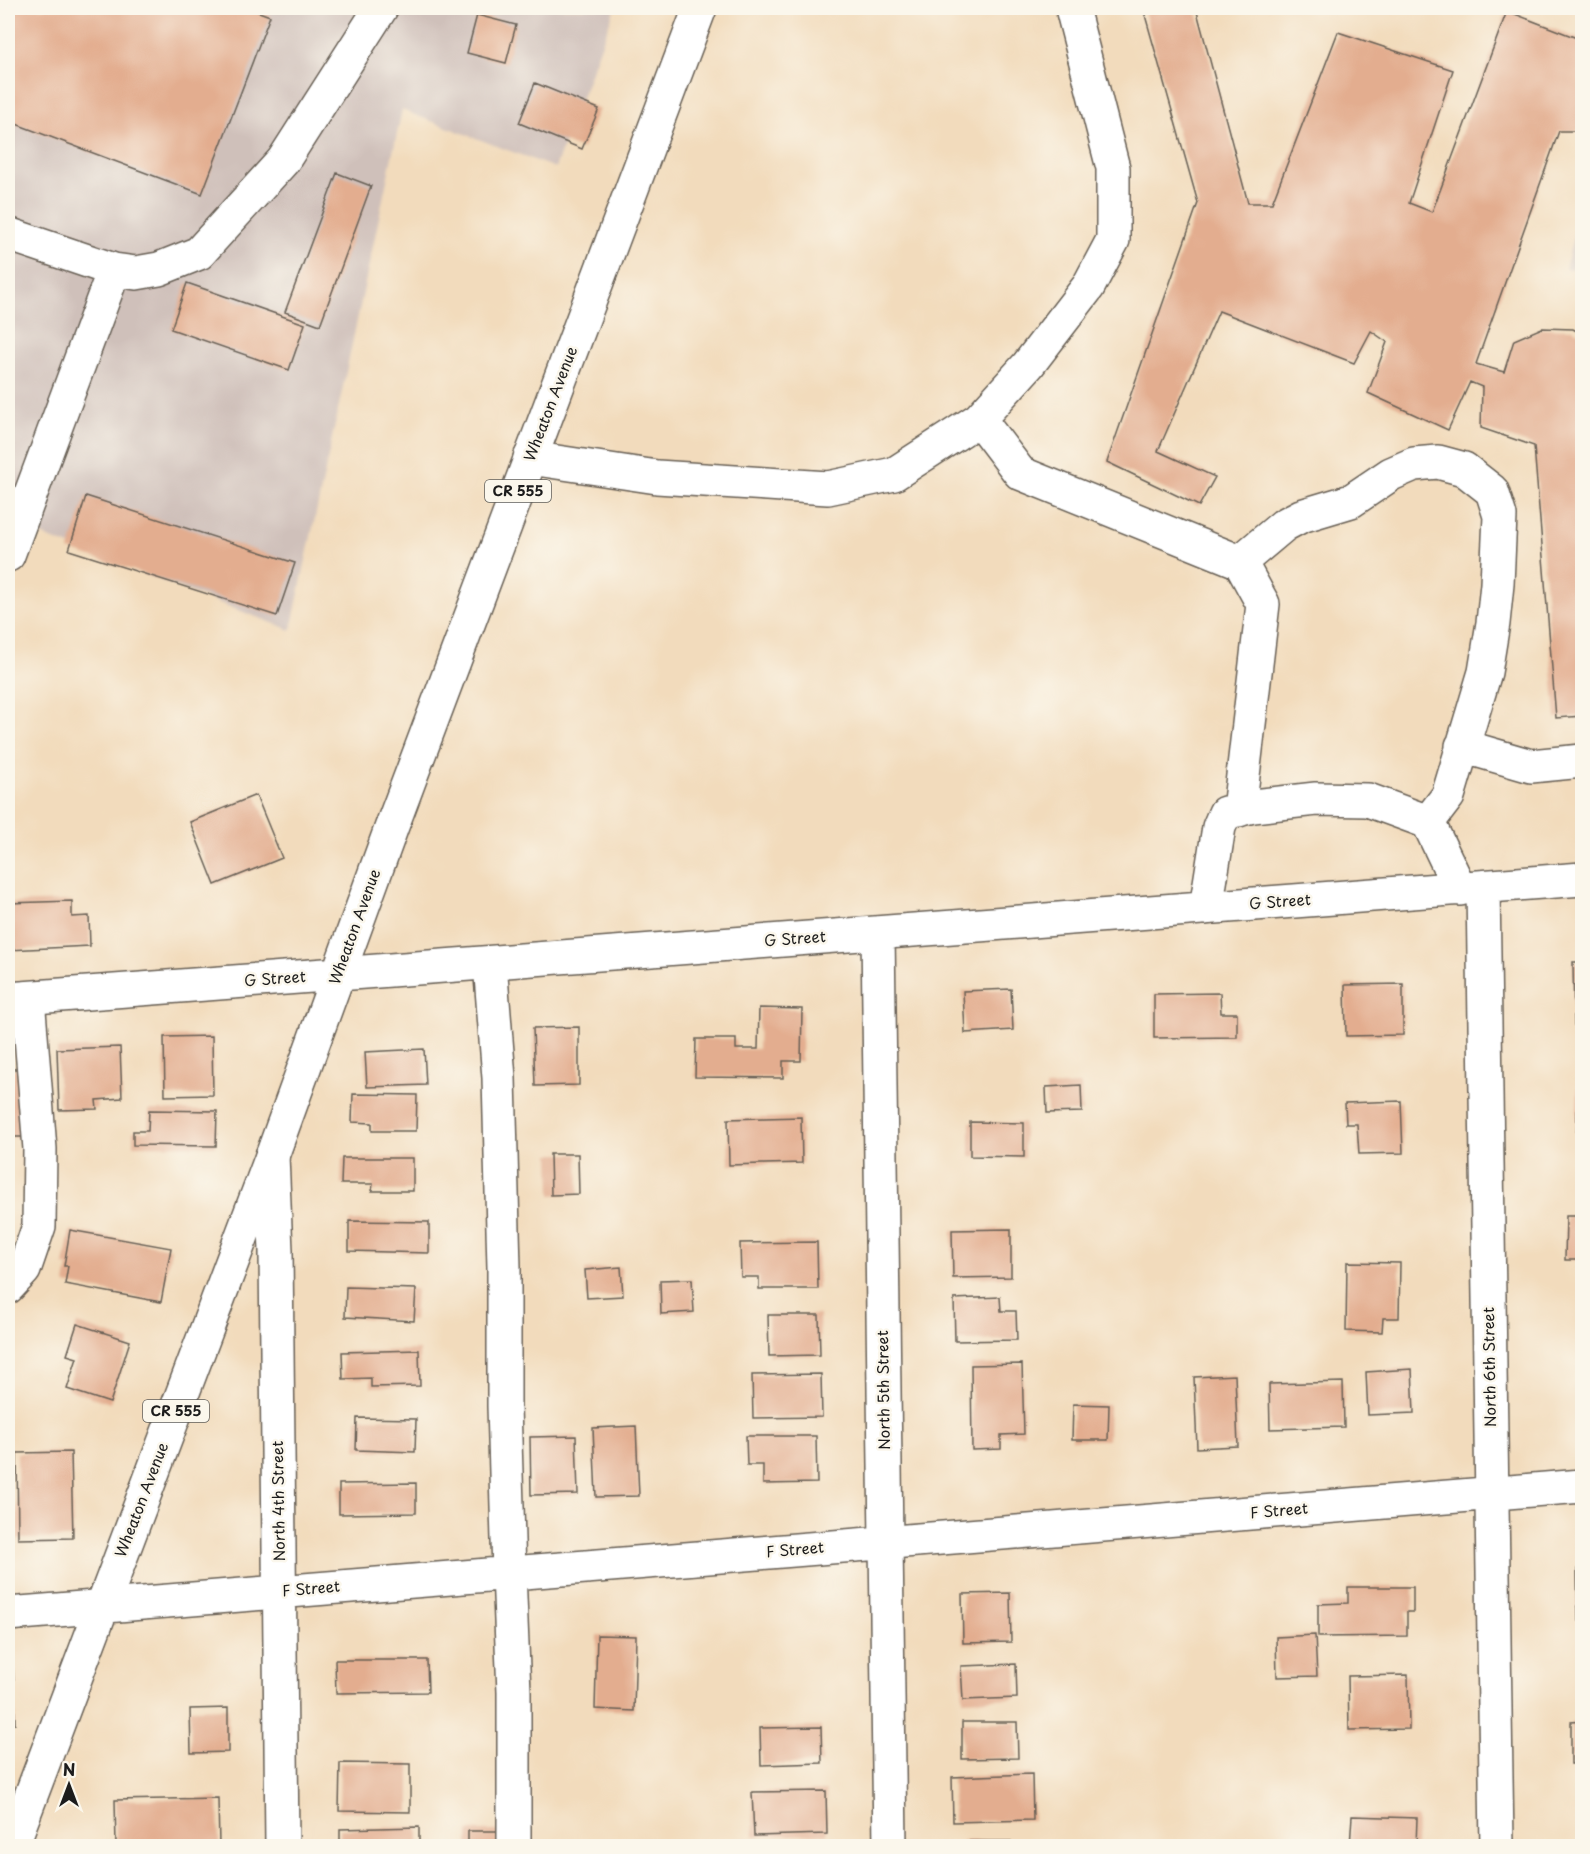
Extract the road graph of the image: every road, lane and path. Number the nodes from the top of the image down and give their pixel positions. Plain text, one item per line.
1 (381, 8) edge
2 (700, 8) edge
3 (1072, 8) edge
4 (8, 234) edge
5 (114, 270) junction
6 (978, 419) junction
7 (530, 458) junction
8 (8, 555) edge
9 (1240, 562) junction
10 (1462, 746) junction
11 (1582, 762) edge
12 (1239, 810) junction
13 (1428, 822) junction
14 (1582, 879) edge
15 (1472, 888) junction
16 (1206, 908) junction
17 (878, 933) junction
18 (490, 963) junction
19 (338, 974) junction
20 (18, 999) edge
21 (272, 1156) junction
22 (8, 1287) edge
23 (1582, 1486) edge
24 (1492, 1494) junction
25 (886, 1543) junction
26 (509, 1573) junction
27 (279, 1592) junction
28 (103, 1606) junction
29 (8, 1614) edge
30 (12, 1846) edge
31 (282, 1846) edge
32 (514, 1846) edge
33 (890, 1846) edge
34 (1497, 1846) edge

1 - 5 street
2 - 7 street, Wheaton Avenue / CR 555
3 - 6 street
4 - 5 street
5 - 8 street
6 - 7 street
6 - 9 street
7 - 19 street, Wheaton Avenue / CR 555
9 - 10 street
9 - 12 street
10 - 11 street
10 - 13 street
12 - 13 street
12 - 16 street
13 - 15 street
14 - 15 street, G Street
15 - 16 street, G Street
15 - 24 street, North 6th Street
16 - 17 street, G Street
17 - 18 street, G Street
17 - 25 street, North 5th Street
18 - 19 street, G Street
18 - 26 street
19 - 20 street, G Street
19 - 21 street, Wheaton Avenue / CR 555
20 - 22 street
21 - 27 street, North 4th Street
21 - 28 street, Wheaton Avenue / CR 555
23 - 24 street, F Street
24 - 25 street, F Street
24 - 34 street, North 6th Street
25 - 26 street, F Street
25 - 33 street, North 5th Street
26 - 27 street, F Street
26 - 32 street
27 - 28 street, F Street
27 - 31 street, North 4th Street
28 - 29 street, F Street
28 - 30 street, Wheaton Avenue / CR 555

